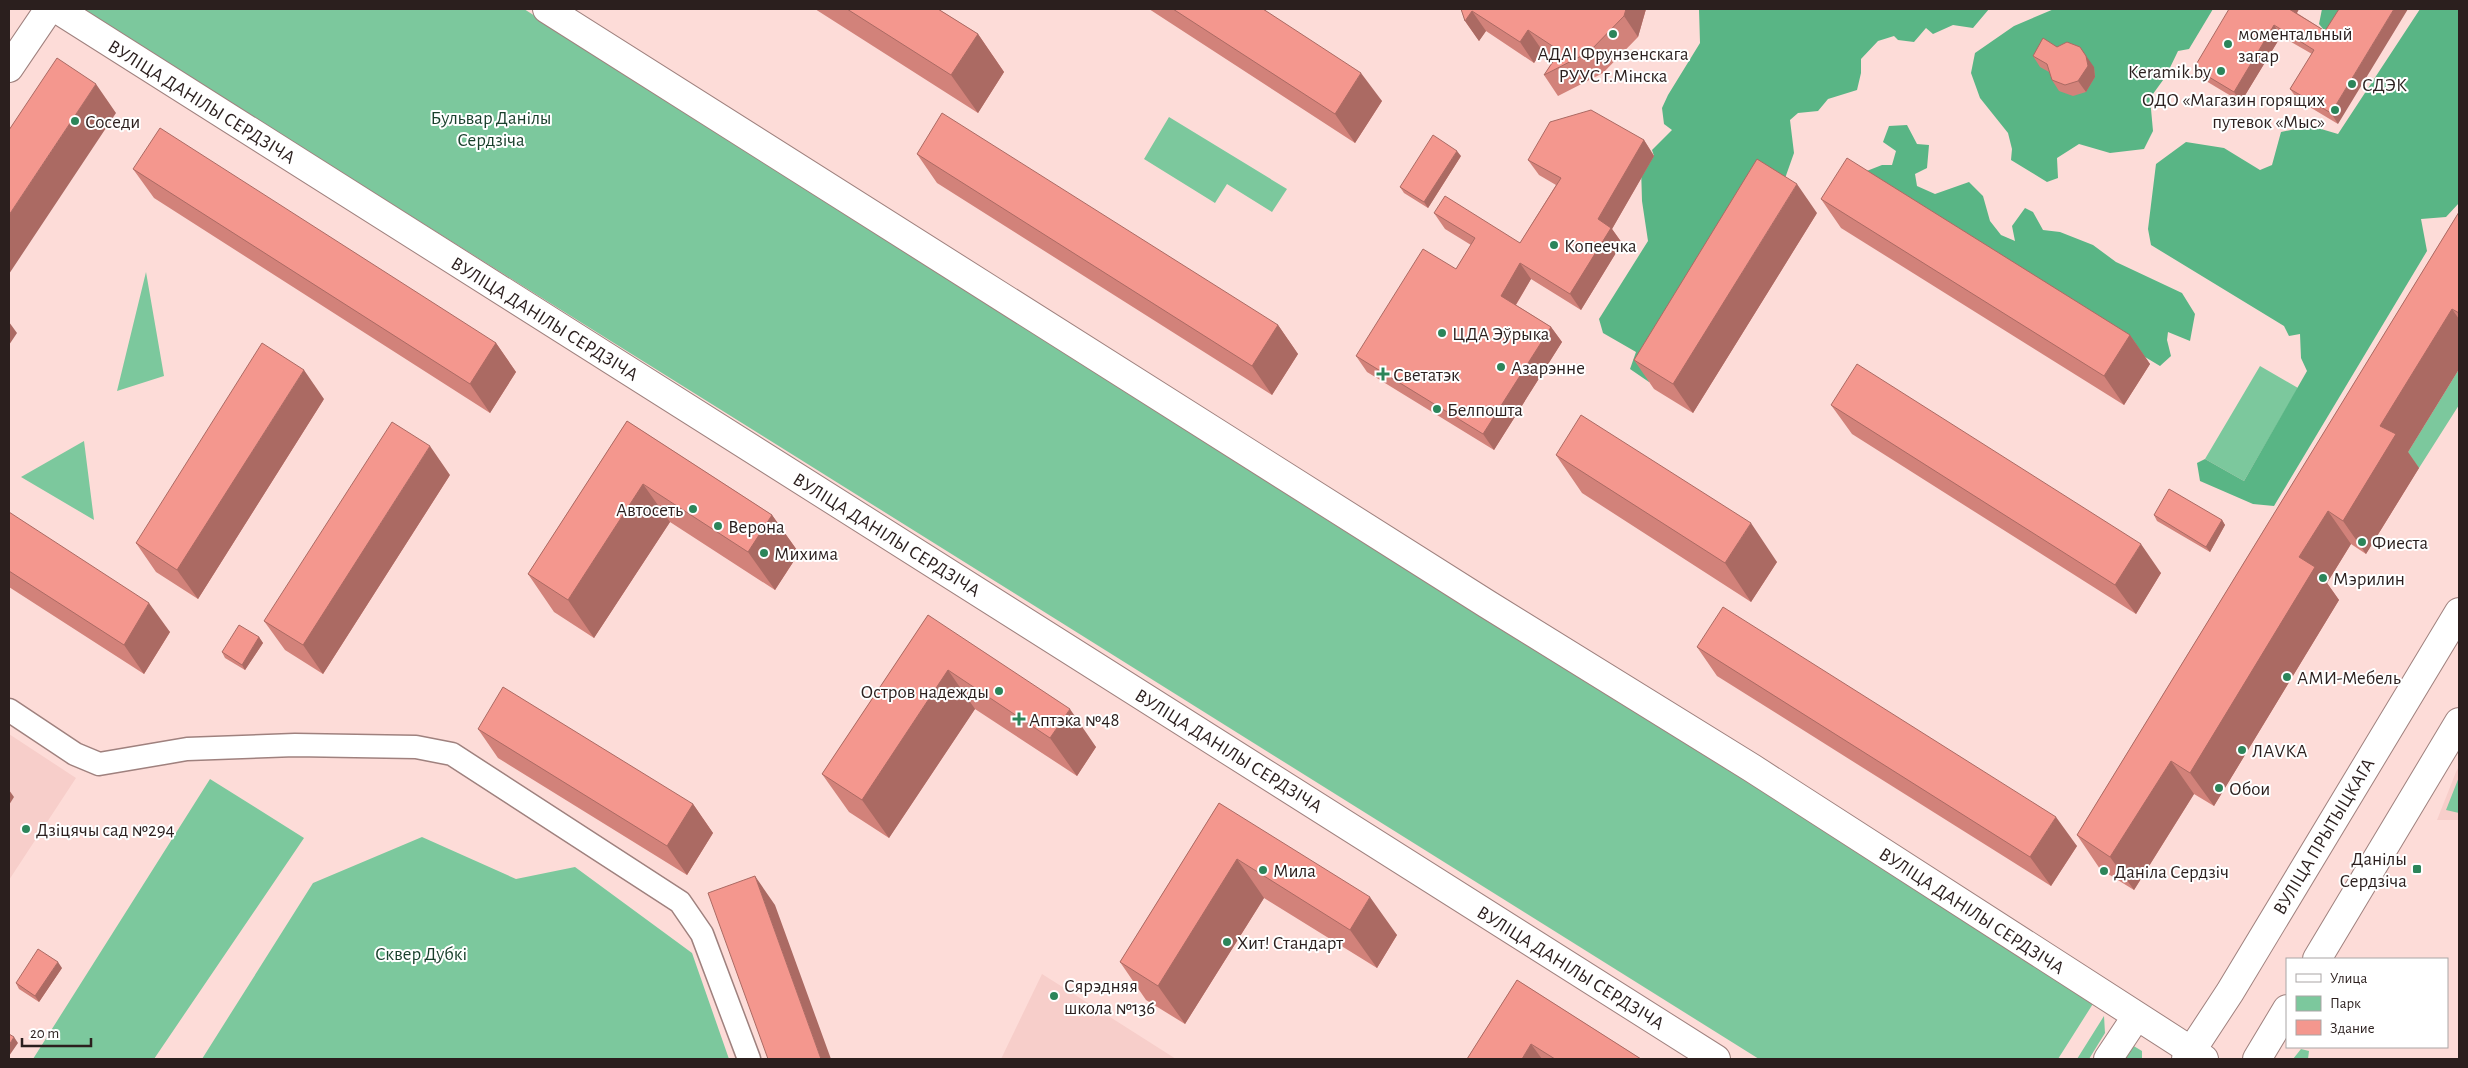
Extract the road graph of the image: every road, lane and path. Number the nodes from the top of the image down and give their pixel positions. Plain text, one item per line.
1 (49, 9) edge
2 (57, 9) edge
3 (547, 9) edge
4 (9, 68) edge
5 (2459, 612) edge
6 (9, 710) edge
7 (2459, 722) edge
8 (2318, 958) edge
9 (2286, 1011) edge
10 (2136, 1017) junction
11 (2194, 1056) edge
12 (748, 1059) edge
13 (1716, 1059) edge
14 (2108, 1059) edge
15 (2257, 1059) edge

1 - 4 street
2 - 13 street, ВУЛІЦА ДАНІЛЫ СЕРДЗІЧА
3 - 10 street, ВУЛІЦА ДАНІЛЫ СЕРДЗІЧА
5 - 11 street, ВУЛІЦА ПРЫТЫЦКАГА
6 - 12 street
7 - 8 street
9 - 15 street
10 - 11 street, ВУЛІЦА ДАНІЛЫ СЕРДЗІЧА
10 - 14 street

